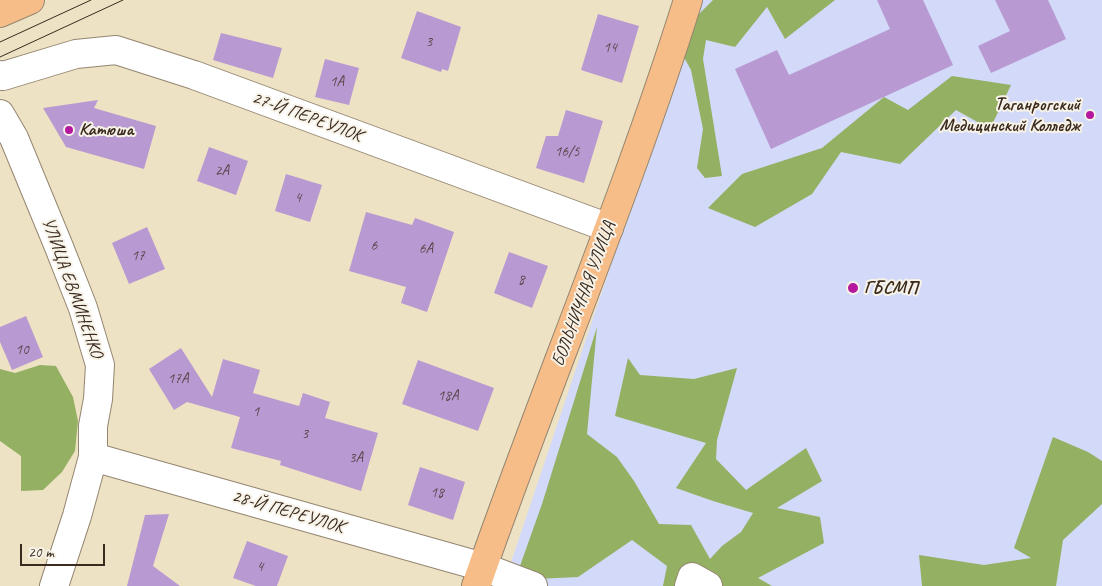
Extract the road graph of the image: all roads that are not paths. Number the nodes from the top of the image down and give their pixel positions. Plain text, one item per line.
1 (30, 0) edge
2 (688, 0) edge
3 (0, 13) edge
4 (0, 75) edge
5 (0, 114) edge
6 (609, 228) junction
7 (93, 457) junction
8 (480, 576) edge
9 (54, 586) edge
10 (533, 586) edge
11 (689, 586) edge
12 (708, 586) edge

1 - 3 main road
2 - 6 main road, БОЛЬНИЧНАЯ УЛИЦА
4 - 6 street, 27-Й ПЕРЕУЛОК
5 - 7 street, УЛИЦА ЕВМИНЕНКО
6 - 8 main road, БОЛЬНИЧНАЯ УЛИЦА
7 - 8 street, 28-Й ПЕРЕУЛОК
7 - 9 street, УЛИЦА ЕВМИНЕНКО
8 - 10 street, 28-Й ПЕРЕУЛОК
11 - 12 street

